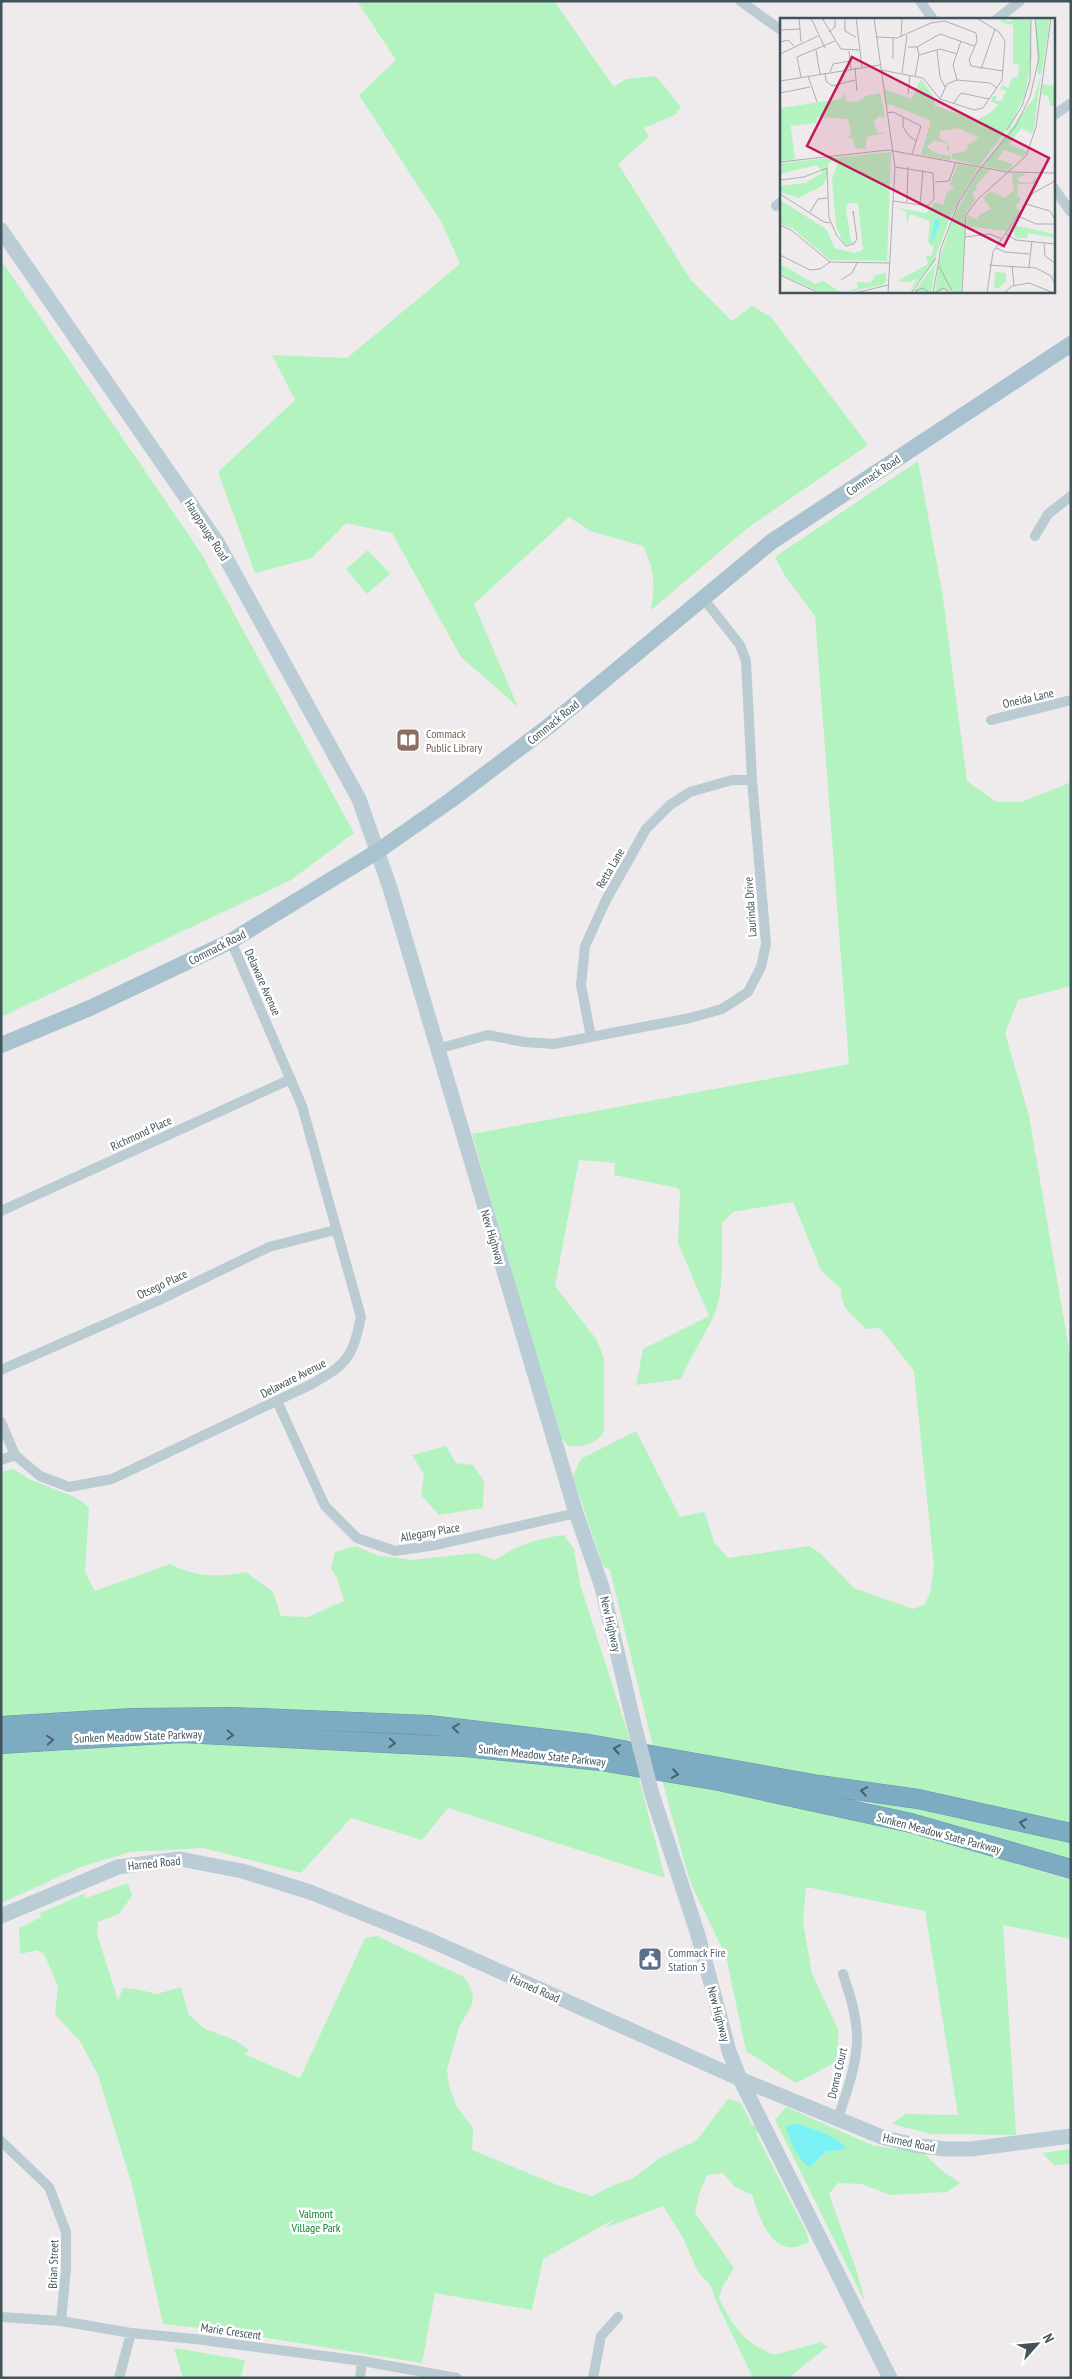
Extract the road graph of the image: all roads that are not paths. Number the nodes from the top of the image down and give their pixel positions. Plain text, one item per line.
1 (740, 1) edge
2 (920, 1) edge
3 (1020, 1) edge
4 (932, 18) edge
5 (998, 18) edge
6 (780, 29) edge
7 (1071, 103) edge
8 (1054, 115) edge
9 (1054, 188) edge
10 (1071, 212) edge
11 (1, 230) edge
12 (1071, 344) edge
13 (1071, 496) edge
14 (1035, 536) dead end
15 (703, 598) junction
16 (1071, 700) edge
17 (991, 720) dead end
18 (752, 780) junction
19 (378, 851) junction
20 (231, 941) junction
21 (591, 1037) junction
22 (1, 1045) edge
23 (437, 1049) junction
24 (291, 1078) junction
25 (1, 1211) edge
26 (336, 1230) junction
27 (1, 1370) edge
28 (278, 1401) junction
29 (1, 1422) edge
30 (15, 1456) junction
31 (1, 1460) edge
32 (576, 1513) junction
33 (1, 1726) edge
34 (1, 1744) edge
35 (1071, 1833) edge
36 (1071, 1869) edge
37 (1, 1916) edge
38 (843, 1974) dead end
39 (740, 2079) junction
40 (838, 2118) junction
41 (1071, 2136) edge
42 (1, 2142) edge
43 (1, 2317) edge
44 (618, 2317) dead end
45 (61, 2322) junction
46 (131, 2333) junction
47 (362, 2361) junction
48 (119, 2378) edge
49 (360, 2378) edge
50 (457, 2378) edge
51 (593, 2378) edge
52 (890, 2378) edge

1 - 6 street
2 - 4 street
3 - 5 street
7 - 8 street
9 - 10 street
11 - 19 street, Hauppauge Road
12 - 15 main road, Commack Road
13 - 14 street
15 - 18 street, Laurinda Drive
15 - 19 main road, Commack Road
16 - 17 street, Oneida Lane
18 - 21 street, Retta Lane
18 - 21 street, Laurinda Drive
19 - 20 main road, Commack Road
19 - 23 street, New Highway
20 - 22 main road, Commack Road
20 - 24 street, Delaware Avenue
21 - 23 street, Laurinda Drive
23 - 32 street, New Highway
24 - 25 street, Richmond Place
24 - 26 street, Delaware Avenue
26 - 27 street, Otsego Place
26 - 28 street, Delaware Avenue
28 - 30 street, Delaware Avenue
28 - 32 street, Allegany Place
29 - 30 street, Delaware Avenue
30 - 31 street
32 - 39 street, New Highway, bridge
35 -> 33 highway, Sunken Meadow State Parkway
34 -> 36 highway, Sunken Meadow State Parkway
37 - 39 street, Harned Road
38 - 40 street, Donna Court
39 - 40 street, Harned Road
39 - 52 street, New Highway
40 - 41 street, Harned Road
42 - 45 street, Brian Street
43 - 45 street, Marie Crescent
44 - 51 street
45 - 46 street, Marie Crescent
46 - 47 street, Marie Crescent
46 - 48 street
47 - 49 street
47 - 50 street, Marie Crescent

